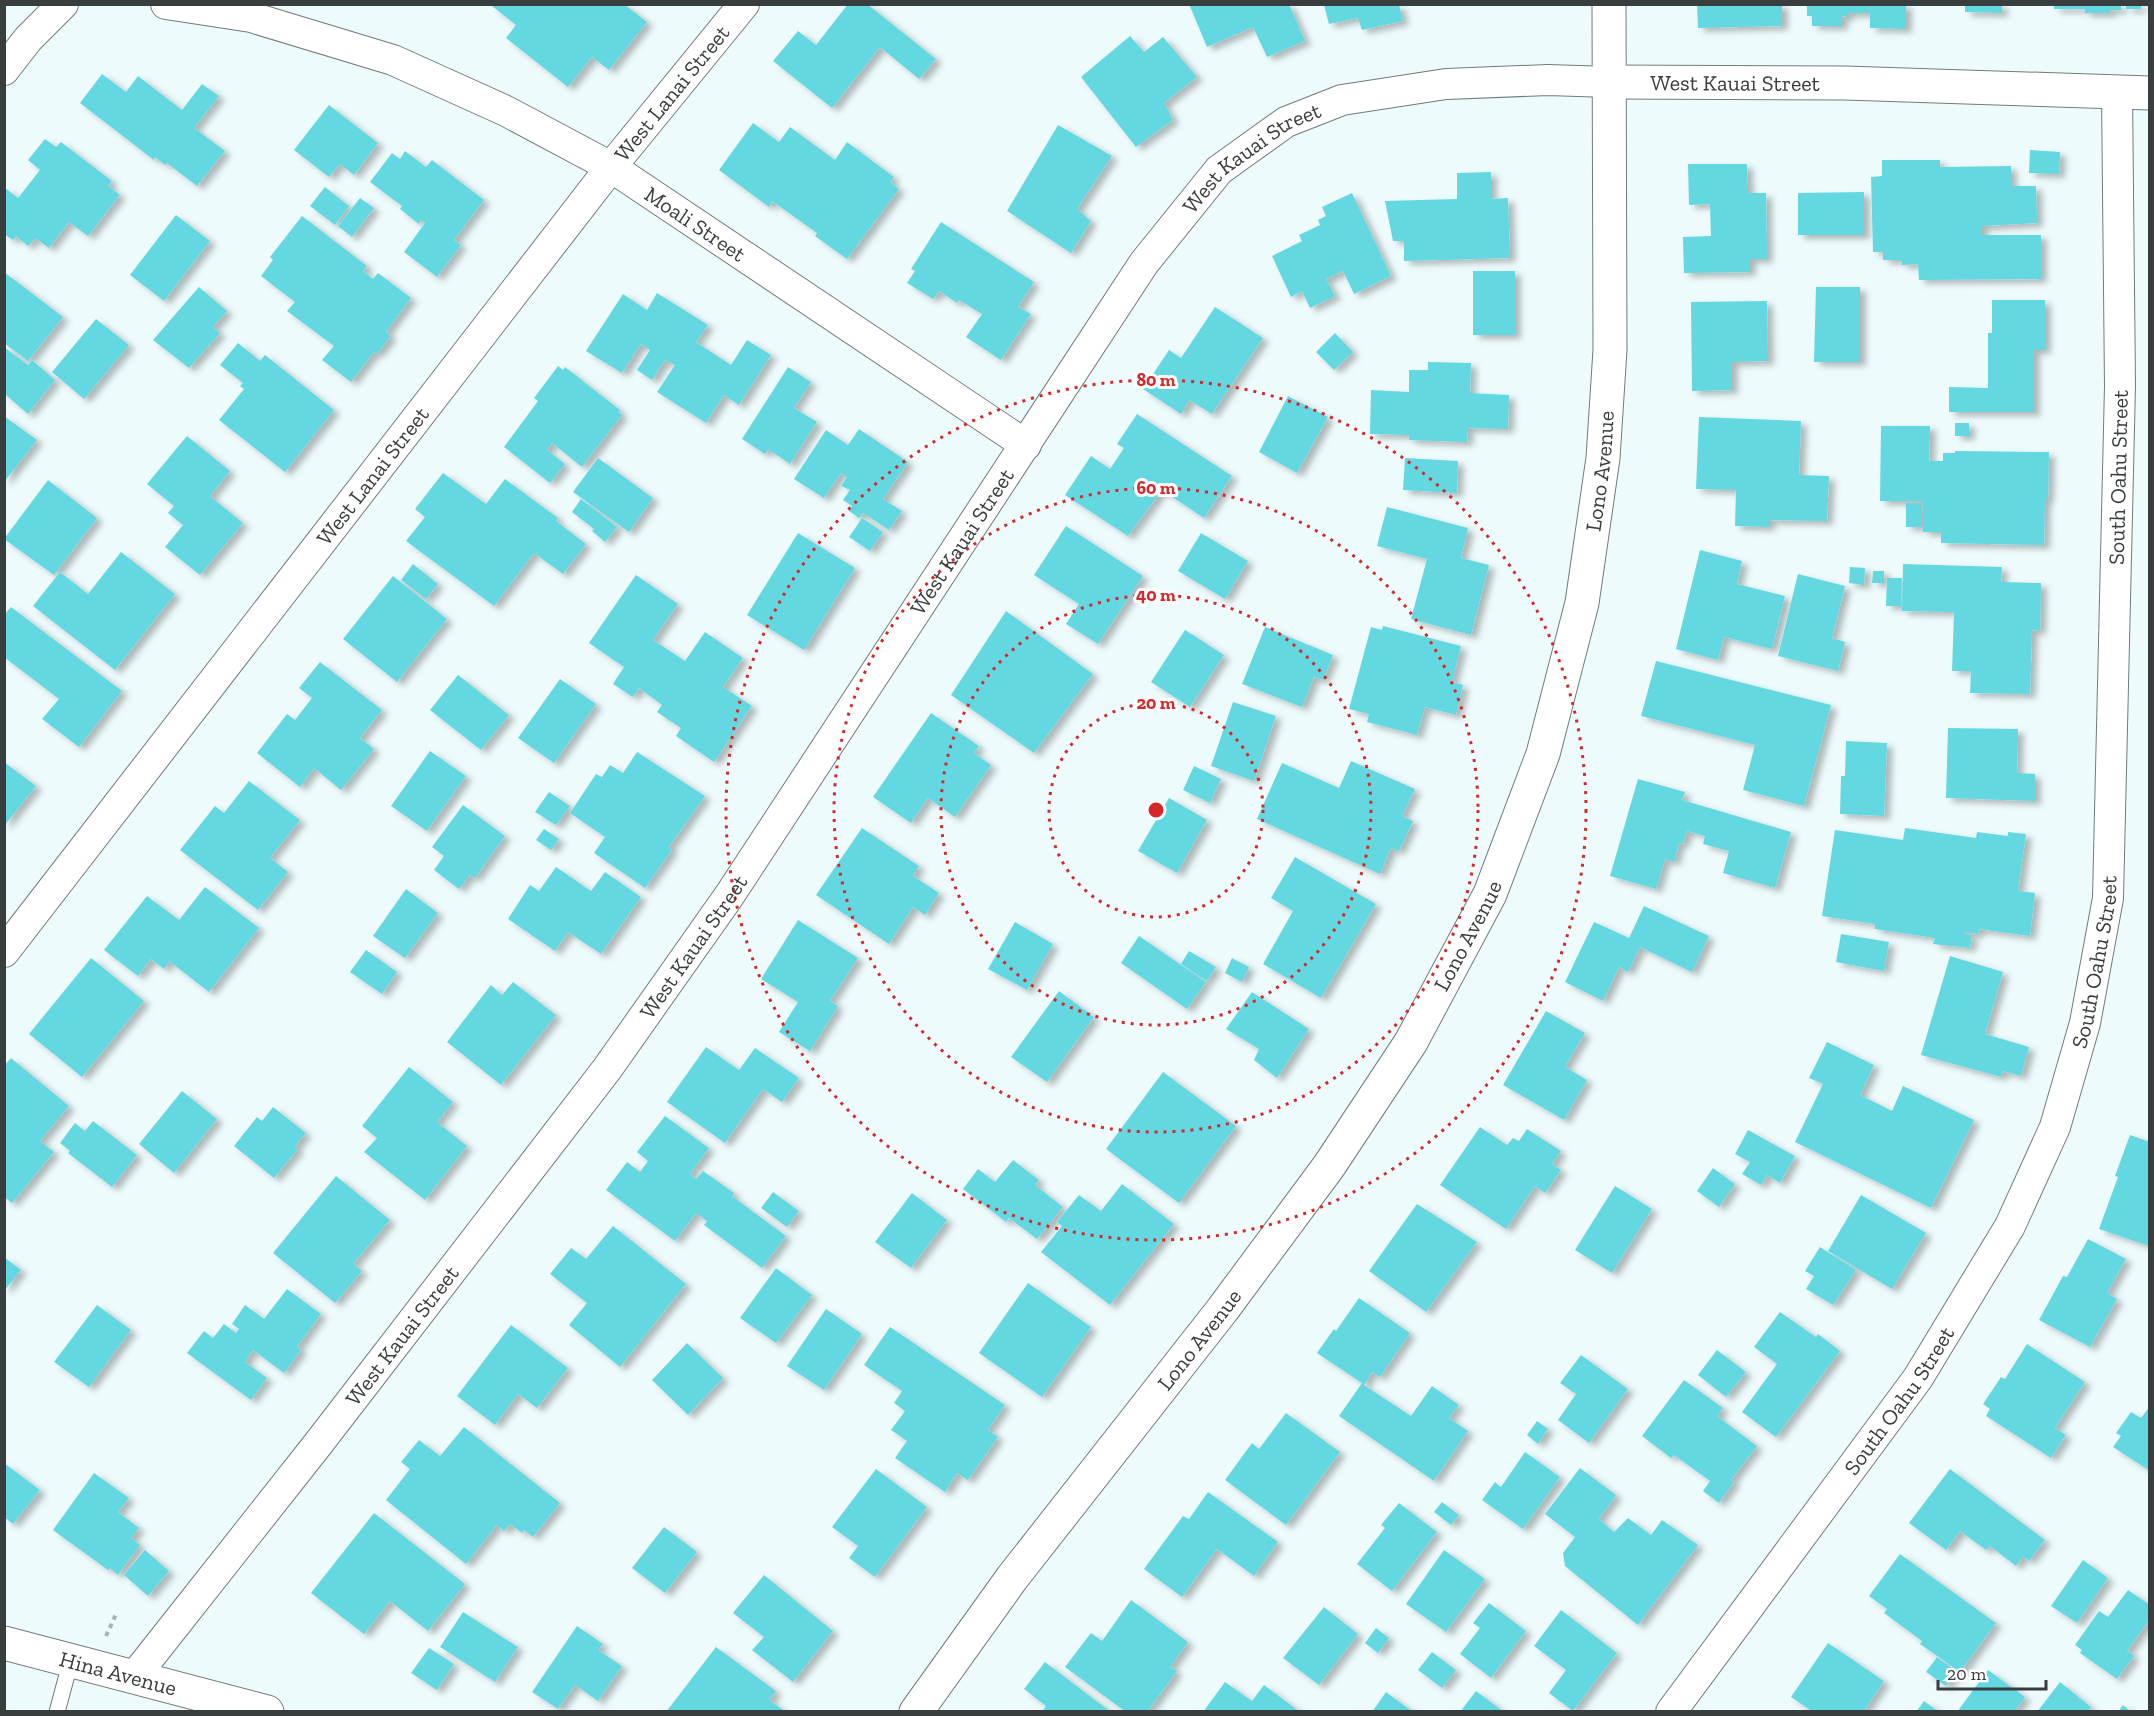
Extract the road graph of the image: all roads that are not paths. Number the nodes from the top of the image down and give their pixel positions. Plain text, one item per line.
1 (63, 4) edge
2 (166, 4) edge
3 (744, 4) edge
4 (1609, 4) edge
5 (4, 70) edge
6 (1609, 82) junction
7 (2117, 92) junction
8 (2150, 93) edge
9 (611, 167) junction
10 (1026, 445) junction
11 (4, 952) edge
12 (4, 1643) edge
13 (71, 1660) junction
14 (134, 1677) junction
15 (57, 1712) edge
16 (267, 1712) edge
17 (916, 1712) edge
18 (1671, 1712) edge

1 - 5 street
2 - 9 street, Moali Street
3 - 9 street, West Lanai Street
4 - 6 street, Lono Avenue
6 - 7 street, West Kauai Street
6 - 10 street, West Kauai Street
6 - 17 street, Lono Avenue
7 - 8 street, West Kauai Street
7 - 18 street, South Oahu Street
9 - 10 street, Moali Street
9 - 11 street, West Lanai Street
10 - 14 street, West Kauai Street
12 - 13 street, Hina Avenue
13 - 14 street, Hina Avenue
13 - 15 lane
14 - 16 street, Hina Avenue

